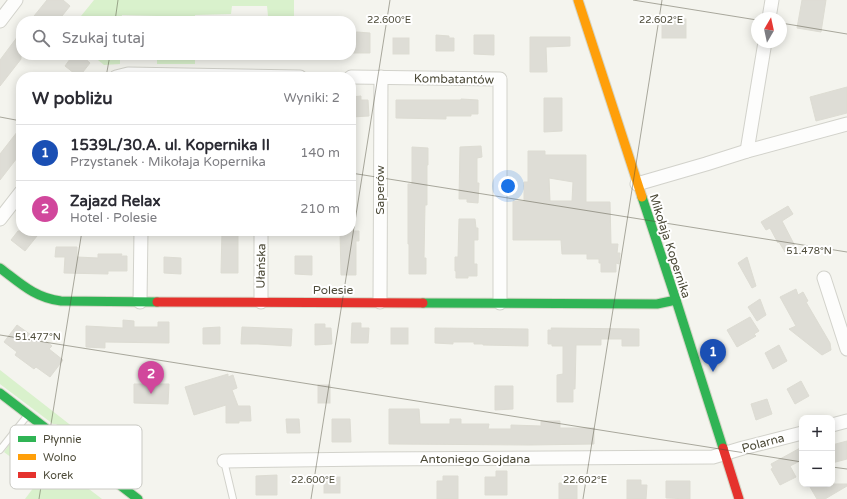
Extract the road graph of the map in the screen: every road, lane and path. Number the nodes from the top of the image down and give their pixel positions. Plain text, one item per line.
1 (16, 0) edge
2 (578, 0) edge
3 (772, 0) edge
4 (770, 12) edge
5 (0, 21) edge
6 (764, 48) edge
7 (356, 77) edge
8 (381, 77) junction
9 (847, 124) edge
10 (747, 151) junction
11 (637, 184) junction
12 (16, 198) edge
13 (0, 219) edge
14 (141, 236) edge
15 (261, 236) edge
16 (0, 268) edge
17 (824, 278) dead end
18 (676, 300) junction
19 (140, 302) junction
20 (261, 302) junction
21 (380, 302) junction
22 (500, 303) junction
23 (847, 349) edge
24 (0, 393) edge
25 (28, 414) junction
26 (847, 421) edge
27 (835, 424) edge
28 (19, 425) edge
29 (42, 425) edge
30 (799, 434) edge
31 (10, 437) edge
32 (0, 450) edge
33 (725, 454) junction
34 (224, 461) joint
35 (125, 489) edge
36 (138, 499) edge
37 (233, 499) edge
38 (739, 499) edge

1 - 5 street
2 - 11 street, Mikołaja Kopernika
3 - 4 street
6 - 10 street
7 - 8 street, Kombatantów
8 - 21 street, Saperów
8 - 22 street, Kombatantów
9 - 10 street
10 - 11 street
11 - 18 street, Mikołaja Kopernika
12 - 13 street
14 - 19 street
15 - 20 street, Ułańska
16 - 19 street, Polesie
17 - 23 street
18 - 22 street, Polesie
18 - 33 street, Mikołaja Kopernika
19 - 20 street, Polesie
20 - 21 street, Polesie
21 - 22 street, Polesie
24 - 25 street
25 - 28 lane
25 - 29 street
26 - 27 street
30 - 33 street, Polarna
31 - 32 lane
33 - 34 street, Antoniego Gojdana
33 - 38 street, Mikołaja Kopernika
34 - 37 lane
35 - 36 street

